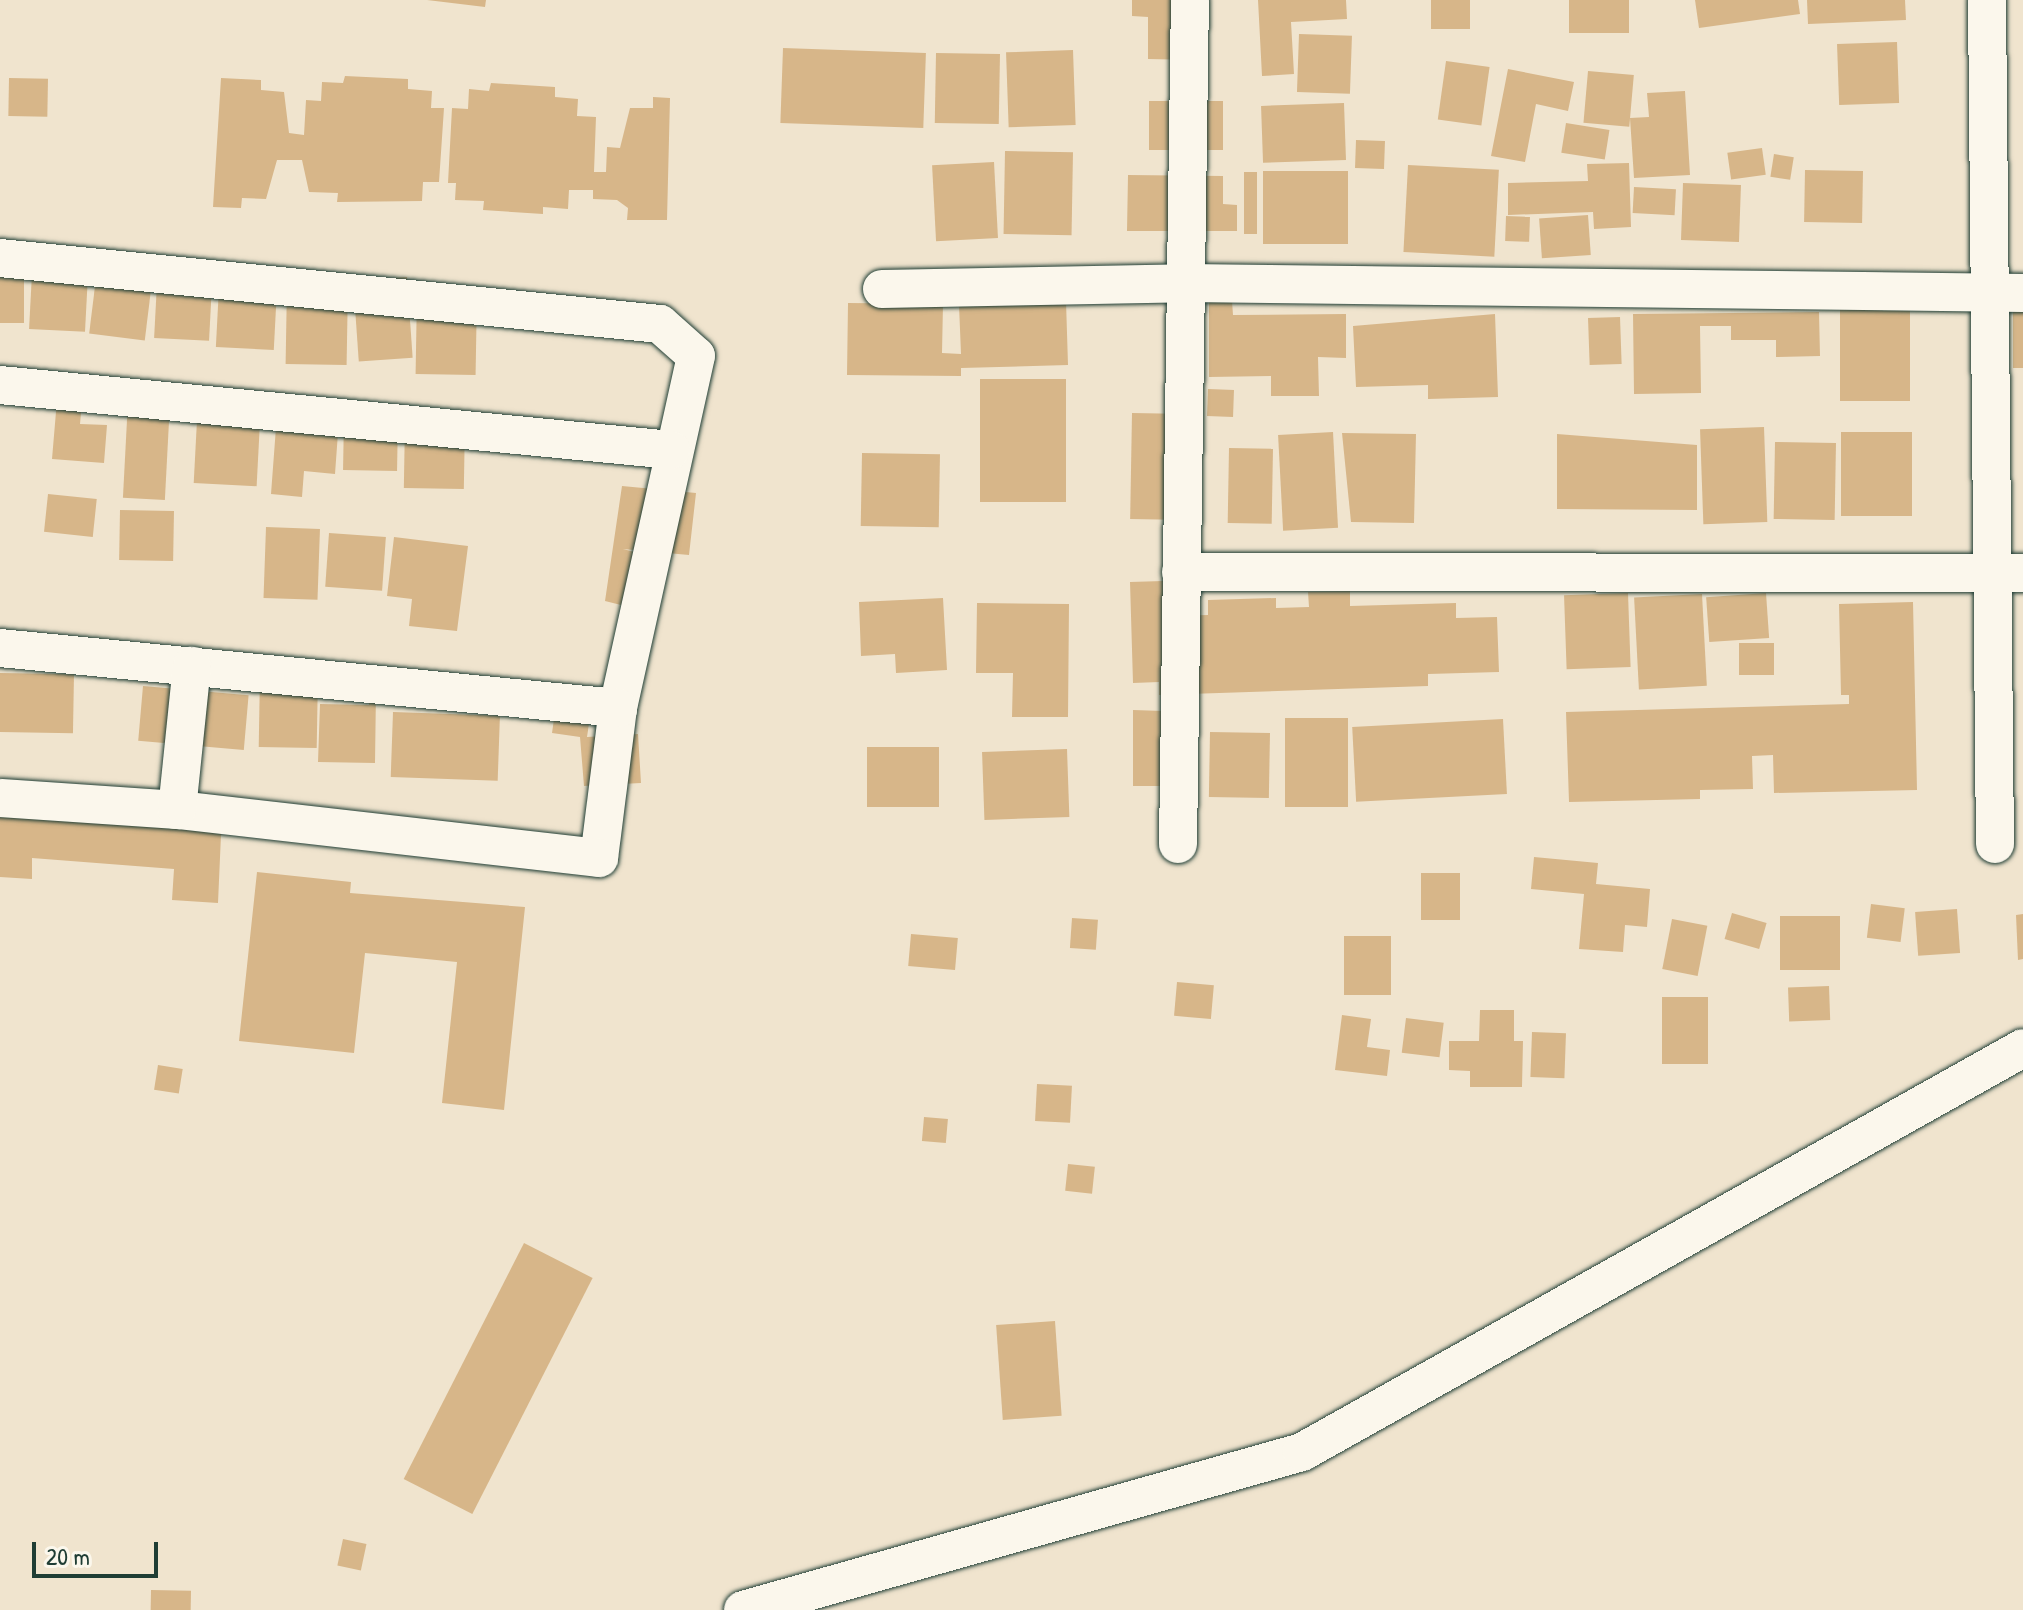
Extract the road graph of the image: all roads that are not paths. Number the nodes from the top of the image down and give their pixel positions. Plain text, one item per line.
1 (1190, 0) edge
2 (1987, 0) edge
3 (0, 258) edge
4 (1186, 283) junction
5 (882, 289) dead end
6 (2006, 293) edge
7 (0, 385) edge
8 (671, 450) junction
9 (1181, 572) junction
10 (2007, 573) edge
11 (0, 648) edge
12 (192, 666) junction
13 (618, 708) junction
14 (0, 798) edge
15 (177, 810) junction
16 (1178, 844) dead end
17 (1995, 844) dead end
18 (2023, 1048) edge
19 (743, 1610) edge

1 - 4 street
2 - 6 street
3 - 8 street
4 - 5 street
4 - 6 street
4 - 9 street
6 - 10 street
7 - 8 street
8 - 13 street
9 - 10 street
9 - 16 street
10 - 17 street
11 - 12 street
12 - 13 street
12 - 15 street
13 - 15 street
14 - 15 street
18 - 19 street

